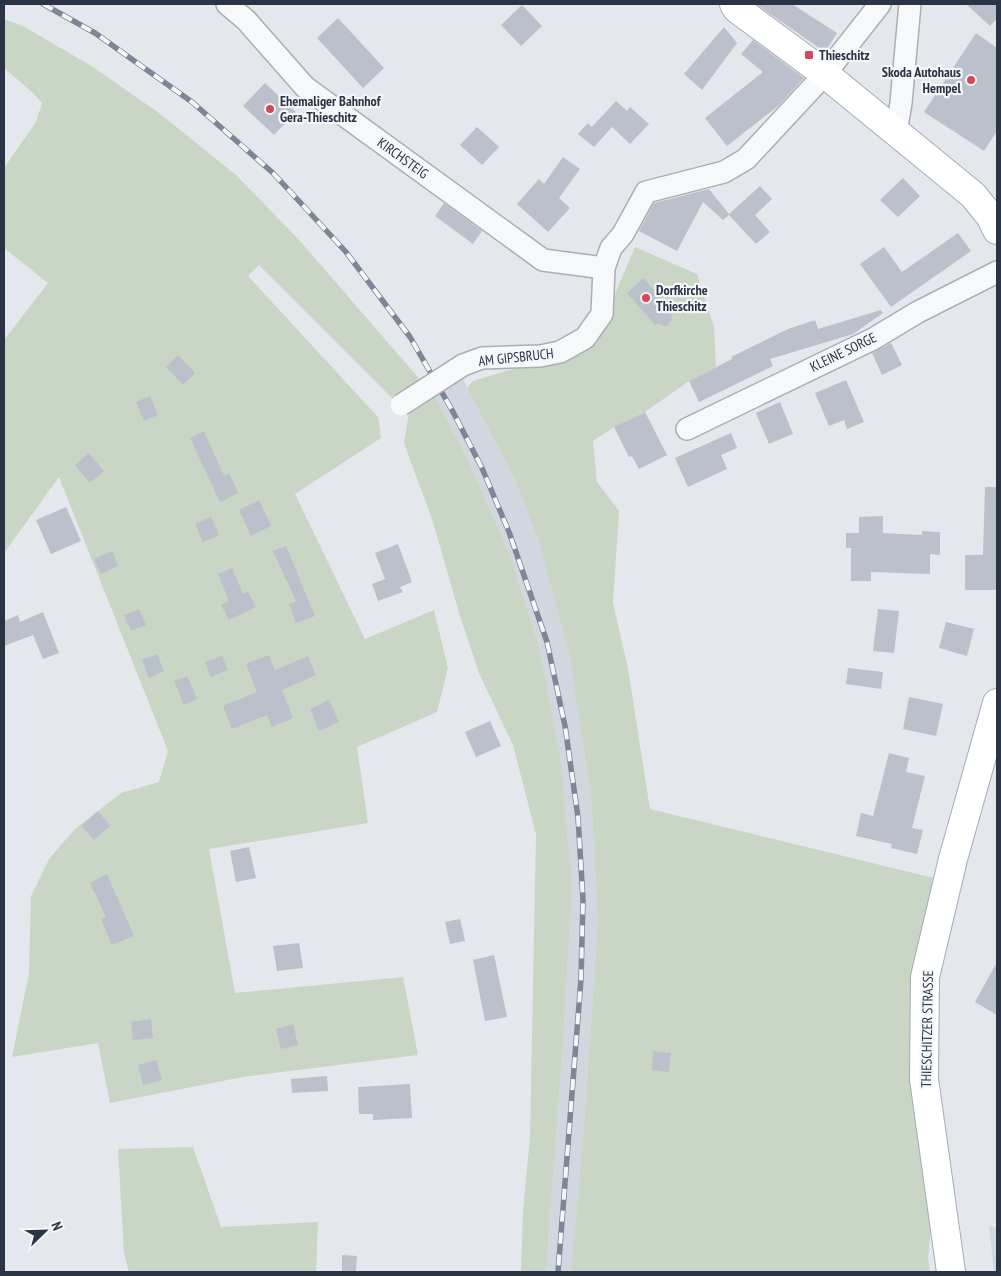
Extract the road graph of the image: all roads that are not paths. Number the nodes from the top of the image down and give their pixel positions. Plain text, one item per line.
1 (228, 4) edge
2 (734, 4) edge
3 (880, 4) edge
4 (910, 4) edge
5 (825, 74) junction
6 (896, 132) junction
7 (997, 230) edge
8 (604, 268) junction
9 (997, 272) edge
10 (401, 405) dead end
11 (687, 429) dead end
12 (997, 703) edge
13 (951, 1272) edge

1 - 8 street, KIRCHSTEIG
2 - 5 main road
3 - 5 street
4 - 6 street
5 - 6 main road
5 - 8 street, AM GIPSBRUCH
6 - 7 main road
8 - 10 street, AM GIPSBRUCH, bridge
9 - 11 street, KLEINE SORGE
12 - 13 main road, THIESCHITZER STRASSE

